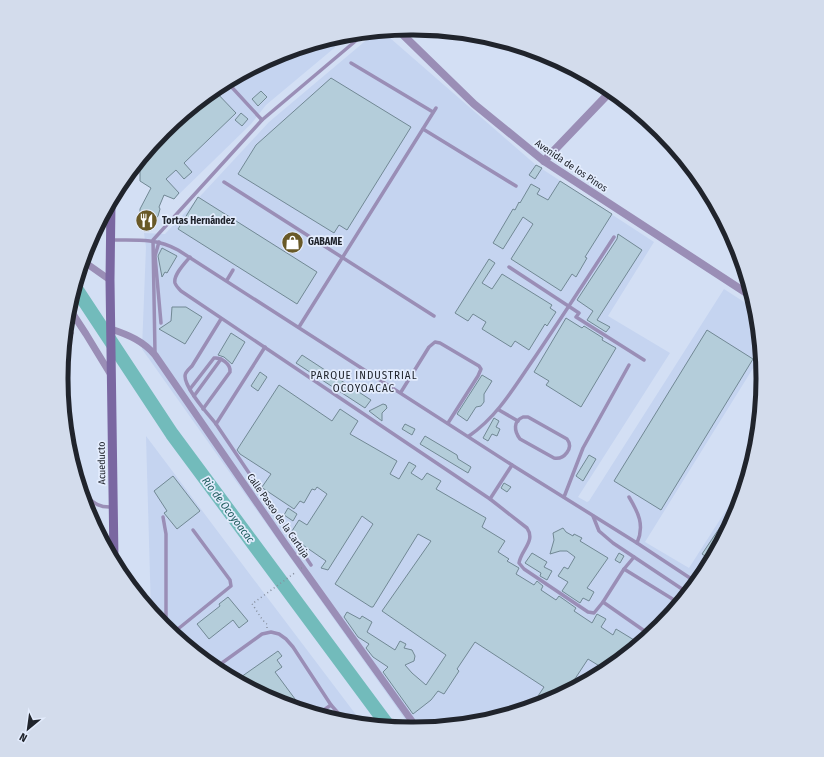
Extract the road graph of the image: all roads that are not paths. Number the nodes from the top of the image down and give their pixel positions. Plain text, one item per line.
1 (403, 35) edge
2 (357, 40) edge
3 (352, 63) dead end
4 (231, 87) edge
5 (607, 96) edge
6 (436, 108) dead end
7 (434, 112) junction
8 (262, 120) junction
9 (423, 129) junction
10 (544, 162) junction
11 (224, 182) dead end
12 (516, 186) dead end
13 (111, 214) edge
14 (614, 237) dead end
15 (111, 240) junction
16 (153, 240) junction
17 (160, 242) junction
18 (190, 257) junction
19 (343, 257) junction
20 (88, 265) edge
21 (509, 267) dead end
22 (233, 270) dead end
23 (110, 280) junction
24 (227, 280) junction
25 (744, 291) edge
26 (569, 307) junction
27 (74, 316) edge
28 (434, 316) dead end
29 (220, 319) junction
30 (161, 323) dead end
31 (299, 327) junction
32 (111, 333) junction
33 (264, 347) junction
34 (155, 355) junction
35 (221, 359) junction
36 (644, 360) dead end
37 (629, 365) dead end
38 (111, 375) junction
39 (190, 390) junction
40 (401, 392) junction
41 (194, 396) junction
42 (203, 409) junction
43 (499, 410) junction
44 (518, 421) junction
45 (448, 423) junction
46 (216, 424) junction
47 (469, 436) junction
48 (512, 465) junction
49 (564, 497) junction
50 (628, 497) dead end
51 (490, 499) junction
52 (91, 501) edge
53 (113, 507) junction
54 (592, 514) junction
55 (164, 517) dead end
56 (193, 530) dead end
57 (637, 542) junction
58 (114, 548) edge
59 (634, 557) junction
60 (311, 565) dead end
61 (624, 569) junction
62 (691, 579) edge
63 (683, 590) edge
64 (675, 600) edge
65 (603, 602) junction
66 (166, 618) edge
67 (178, 629) edge
68 (644, 631) edge
69 (221, 664) edge
70 (331, 705) junction
71 (324, 710) edge
72 (339, 714) edge
73 (413, 722) edge

1 - 10 street, Avenida de los Pinos
2 - 8 lane
3 - 7 lane
4 - 8 lane
5 - 10 street
6 - 7 lane
7 - 9 lane
8 - 16 lane
9 - 12 lane
9 - 19 lane
10 - 25 street, Avenida de los Pinos
11 - 19 lane
13 - 15 main road, Acueducto
14 - 26 lane
15 - 16 lane
15 - 23 main road, Acueducto
16 - 17 lane
16 - 34 lane
17 - 18 lane
17 - 30 lane
18 - 24 lane
18 - 29 lane
19 - 28 lane
19 - 31 lane
20 - 23 street
21 - 26 lane
22 - 24 lane
23 - 32 main road, Acueducto
24 - 31 lane
26 - 36 lane
26 - 43 lane
27 - 38 street
29 - 33 lane
29 - 39 lane
31 - 40 lane
32 - 34 street, Calle Paseo de la Cartuja
32 - 38 main road, Acueducto
33 - 46 lane
33 - 51 lane
34 - 73 street, Calle Paseo de la Cartuja
35 - 39 lane
35 - 41 lane
35 - 42 lane
37 - 49 lane
38 - 53 main road, Acueducto
39 - 41 lane
40 - 45 lane
40 - 45 lane
41 - 42 lane
42 - 46 lane
43 - 44 lane
43 - 47 lane
44 - 44 lane
45 - 47 lane
46 - 60 lane
47 - 48 lane
48 - 49 lane
48 - 51 lane
49 - 54 lane
50 - 57 lane
51 - 65 lane
52 - 53 lane
53 - 58 main road, Acueducto
54 - 57 lane
54 - 59 lane
55 - 66 lane
56 - 67 lane
57 - 62 lane
59 - 61 lane
59 - 63 lane
61 - 64 lane
61 - 65 lane
65 - 68 lane
69 - 70 lane
70 - 71 lane
70 - 72 lane

